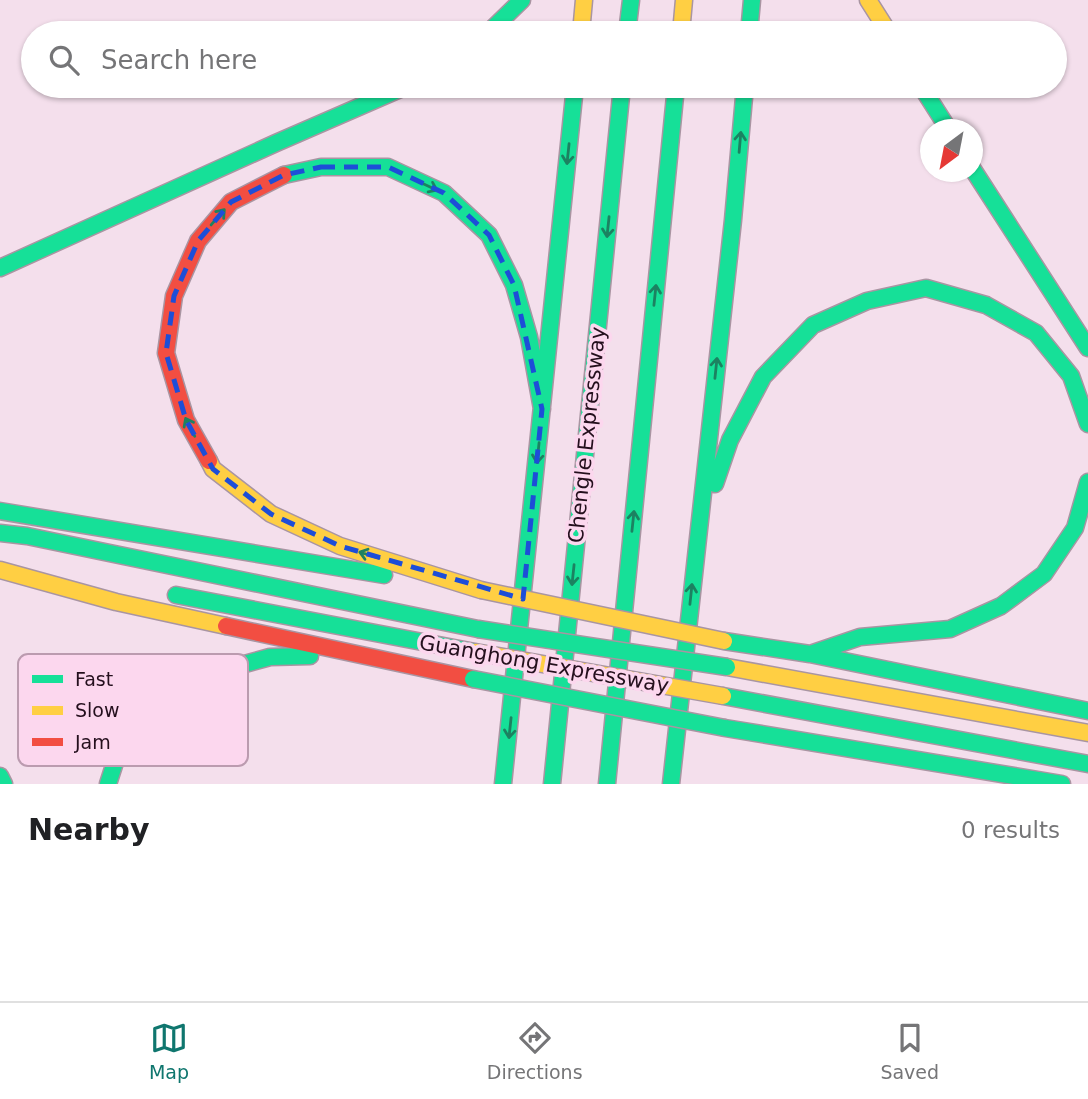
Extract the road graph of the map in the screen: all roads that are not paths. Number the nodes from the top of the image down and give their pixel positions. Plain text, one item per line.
1 (522, 0) edge
2 (584, 0) edge
3 (631, 0) edge
4 (684, 0) edge
5 (752, 0) edge
6 (868, 0) edge
7 (500, 21) edge
8 (582, 21) edge
9 (628, 21) edge
10 (682, 21) edge
11 (750, 21) edge
12 (881, 21) edge
13 (379, 98) edge
14 (574, 98) edge
15 (621, 98) edge
16 (675, 98) edge
17 (743, 98) edge
18 (929, 98) edge
19 (942, 119) edge
20 (981, 182) edge
21 (0, 268) edge
22 (1088, 348) edge
23 (542, 409) junction
24 (1088, 424) edge
25 (1088, 482) edge
26 (0, 511) edge
27 (698, 530) junction
28 (0, 533) edge
29 (0, 562) edge
30 (0, 570) edge
31 (95, 580) dead end
32 (481, 590) junction
33 (163, 593) dead end
34 (810, 654) junction
35 (248, 663) edge
36 (410, 666) junction
37 (1088, 711) edge
38 (725, 728) junction
39 (1088, 733) edge
40 (1088, 764) edge
41 (114, 766) edge
42 (882, 770) dead end
43 (0, 776) edge
44 (4, 784) edge
45 (108, 784) edge
46 (503, 784) edge
47 (552, 784) edge
48 (607, 784) edge
49 (671, 784) edge
50 (1062, 784) edge

1 - 7 highway
2 - 8 highway
3 - 9 highway
4 - 10 highway
5 - 11 highway
6 - 12 highway
13 - 21 highway
14 -> 23 highway
15 -> 47 highway, Chengle Expressway
48 -> 16 highway
27 -> 17 highway
18 - 19 highway
20 - 22 highway
32 -> 23 highway
23 -> 46 highway
24 - 27 highway
25 - 34 highway
26 - 32 highway
49 -> 27 highway
28 - 39 highway, Guanghong Expressway, bridge
29 - 31 highway
30 - 36 highway
32 - 34 highway, bridge
33 - 40 highway, Guanghong Expressway, bridge
34 - 37 highway
35 - 36 highway
36 - 38 highway, bridge
38 - 42 highway
38 - 50 highway
41 - 45 highway
43 - 44 highway

